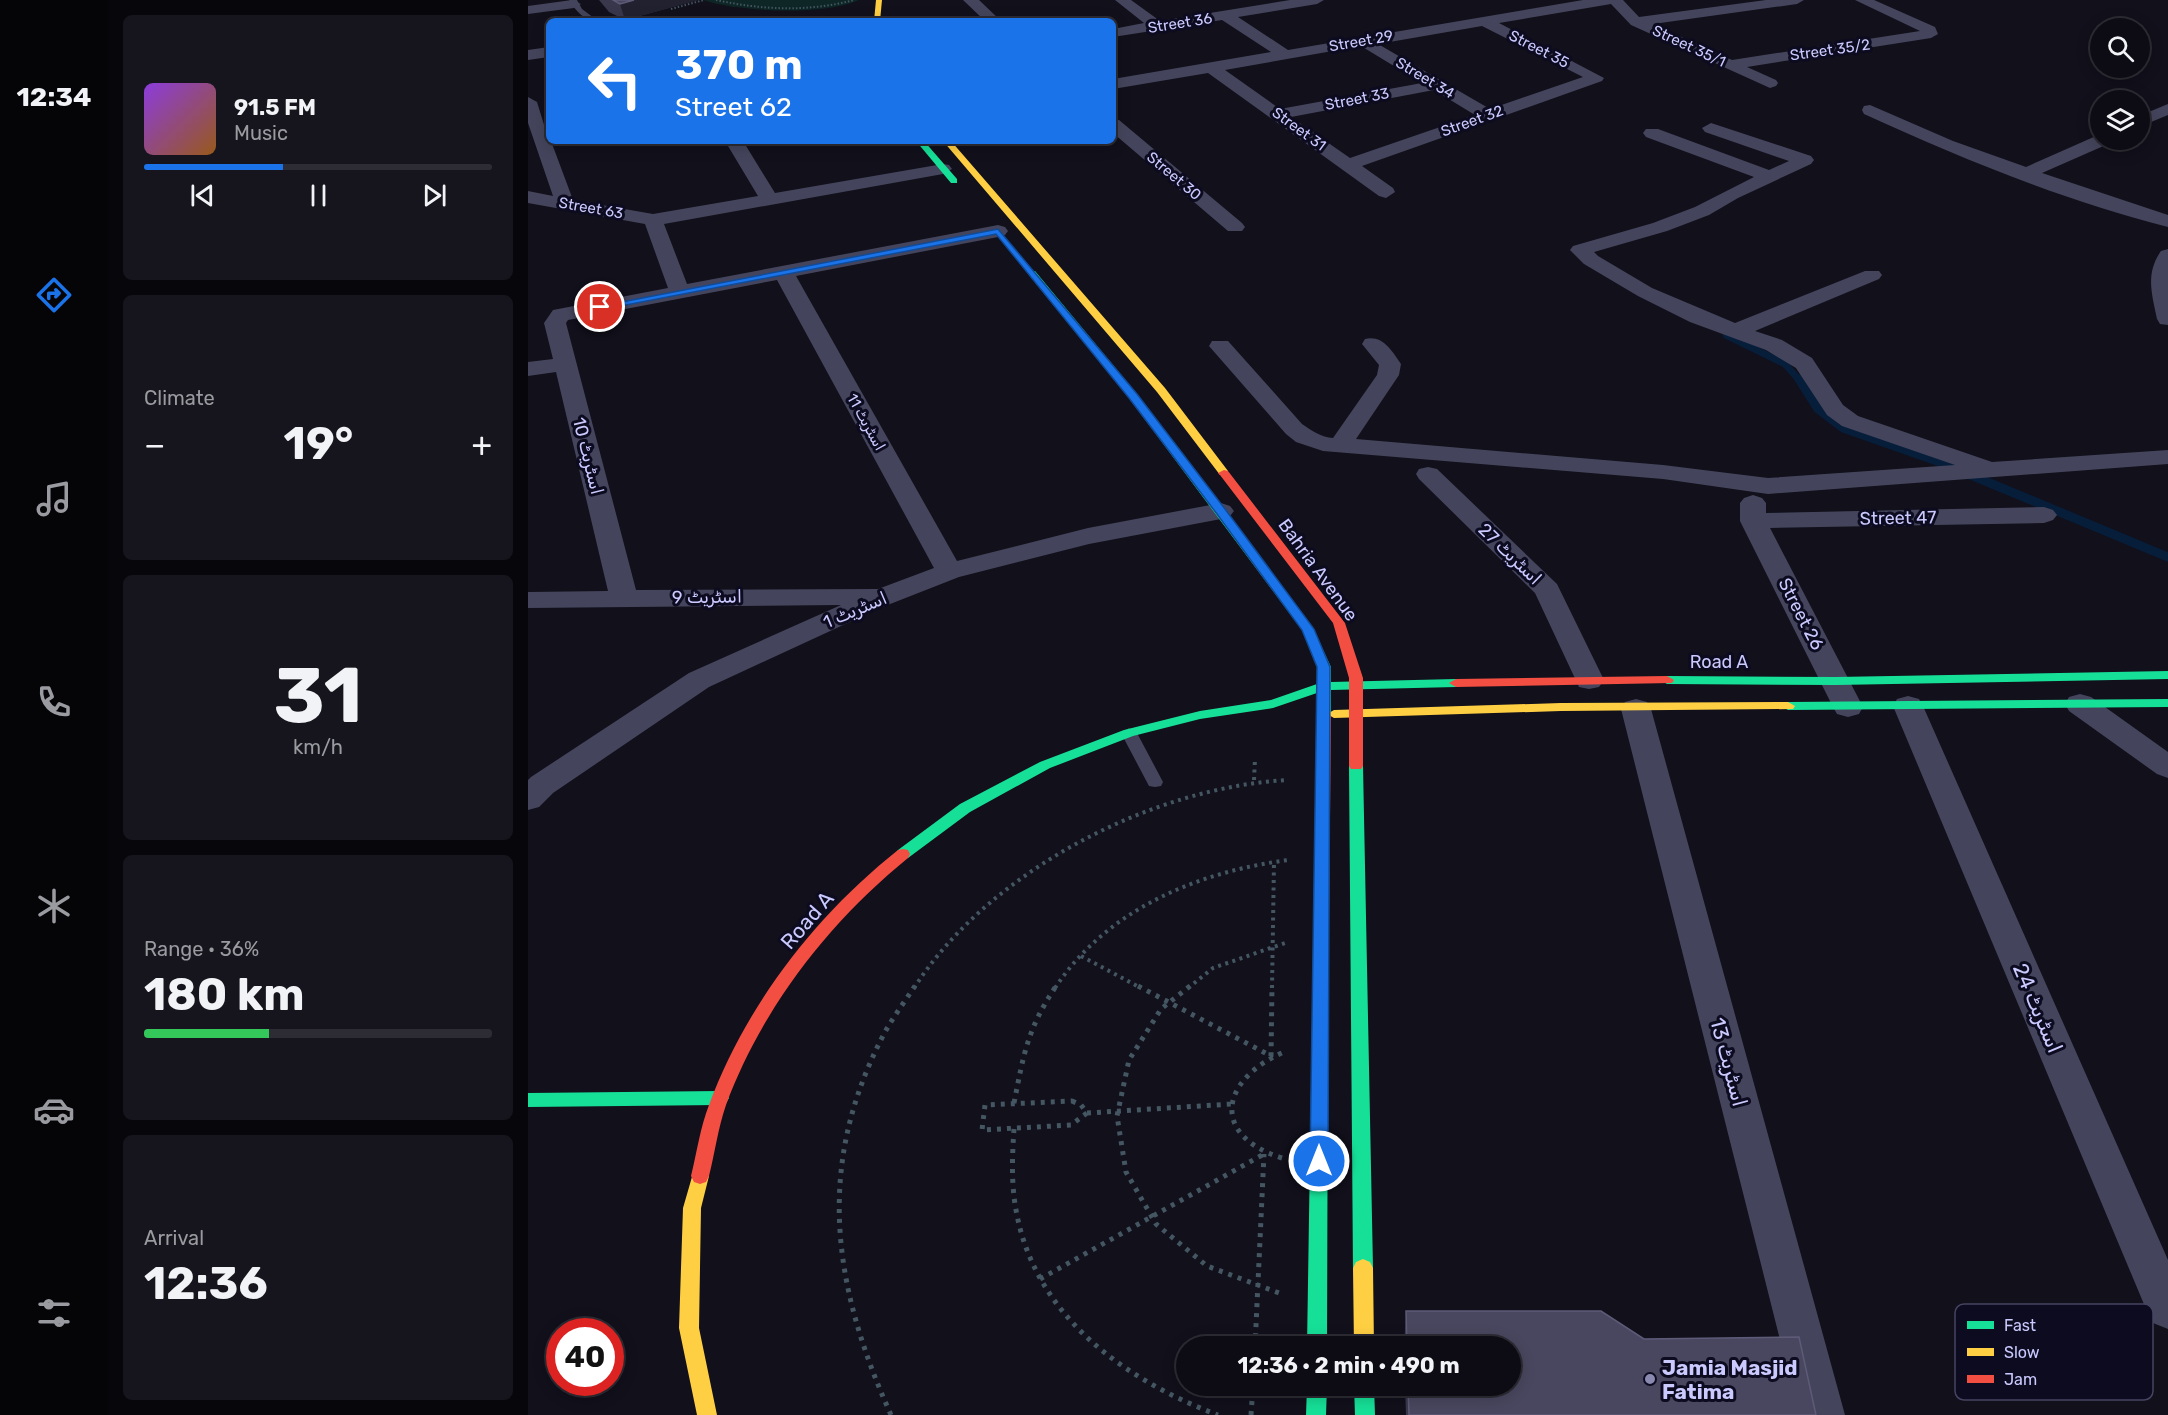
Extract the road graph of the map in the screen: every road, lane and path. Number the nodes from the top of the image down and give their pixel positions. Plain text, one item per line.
1 (716, 0) edge
2 (855, 0) edge
3 (879, 0) edge
4 (970, 0) edge
5 (1122, 0) edge
6 (1317, 0) edge
7 (1608, 0) edge
8 (1615, 0) edge
9 (1797, 0) edge
10 (1862, 0) edge
11 (573, 2) edge
12 (1280, 3) edge
13 (528, 10) edge
14 (1225, 15) junction
15 (591, 18) edge
16 (877, 18) edge
17 (991, 18) edge
18 (1482, 20) junction
19 (1636, 22) junction
20 (1157, 26) junction
21 (1116, 33) edge
22 (1363, 41) junction
23 (546, 52) edge
24 (1284, 54) junction
25 (528, 55) edge
26 (1729, 65) junction
27 (1211, 67) junction
28 (1596, 78) joint
29 (1116, 83) edge
30 (1770, 83) dead end
31 (1437, 84) junction
32 (546, 99) edge
33 (528, 102) edge
34 (2168, 109) edge
35 (1870, 110) dead end
36 (1278, 114) junction
37 (1488, 115) junction
38 (2150, 117) edge
39 (1116, 127) edge
40 (1711, 128) dead end
41 (1652, 133) dead end
42 (736, 144) edge
43 (922, 144) edge
44 (950, 144) edge
45 (2090, 145) edge
46 (1348, 165) junction
47 (943, 169) junction
48 (2028, 173) junction
49 (1770, 176) junction
50 (1386, 192) dead end
51 (965, 194) dead end
52 (528, 197) edge
53 (770, 198) junction
54 (565, 204) junction
55 (653, 220) junction
56 (2168, 221) edge
57 (1235, 227) dead end
58 (998, 231) dead end
59 (2168, 255) edge
60 (1023, 261) dead end
61 (784, 273) junction
62 (1872, 275) dead end
63 (680, 292) junction
64 (2168, 319) edge
65 (1738, 330) junction
66 (1372, 344) dead end
67 (1220, 346) dead end
68 (565, 364) junction
69 (528, 369) edge
70 (1340, 446) junction
71 (2168, 457) edge
72 (1988, 471) junction
73 (1428, 474) dead end
74 (1768, 486) junction
75 (1221, 511) junction
76 (2044, 514) dead end
77 (1753, 521) junction
78 (949, 571) junction
79 (887, 596) junction
80 (624, 598) junction
81 (528, 600) edge
82 (2168, 675) edge
83 (1589, 680) junction
84 (1836, 681) junction
85 (1358, 685) junction
86 (1324, 686) junction
87 (2168, 703) edge
88 (2080, 704) junction
89 (1273, 705) junction
90 (1908, 706) junction
91 (1848, 707) junction
92 (1636, 709) junction
93 (1314, 712) junction
94 (1355, 715) junction
95 (1129, 733) junction
96 (1255, 759) dead end
97 (2168, 767) edge
98 (1155, 782) dead end
99 (528, 799) edge
100 (1322, 858) junction
101 (1274, 861) junction
102 (1321, 939) junction
103 (1273, 945) junction
104 (1081, 956) junction
105 (1167, 1002) junction
106 (1320, 1051) junction
107 (1271, 1056) junction
108 (720, 1098) junction
109 (528, 1100) edge
110 (1014, 1104) junction
111 (1232, 1104) junction
112 (1115, 1111) junction
113 (1087, 1113) junction
114 (1014, 1129) junction
115 (1264, 1154) junction
116 (1319, 1161) junction
117 (1150, 1218) junction
118 (1040, 1279) junction
119 (1258, 1288) junction
120 (1318, 1298) junction
121 (2168, 1309) edge
122 (1256, 1336) edge
123 (1317, 1336) edge
124 (1364, 1336) edge
125 (1252, 1396) edge
126 (1317, 1396) edge
127 (1364, 1396) edge
128 (707, 1415) edge
129 (891, 1415) edge
130 (1218, 1415) edge
131 (1251, 1415) edge
132 (1316, 1415) edge
133 (1365, 1415) edge
134 (1822, 1415) edge

1 - 2 path
3 - 16 street
4 - 17 street
5 - 20 street
6 - 12 street, Street 36
7 - 18 street, Street 29
8 - 19 street, Street 35/1
9 - 19 street
10 - 26 street, Street 35/2
11 - 13 street
11 - 15 lane
12 - 14 street, Street 36
14 - 20 street, Street 36
14 - 24 street
18 - 22 street, Street 29
18 - 28 street, Street 35
19 - 26 street, Street 35/1
20 - 21 street, Street 36
22 - 24 street, Street 29
22 - 31 street, Street 34
23 - 25 street
24 - 27 street, Street 29
26 - 30 street, Street 35/1
27 - 29 street, Street 29
27 - 36 street, Street 31
28 - 37 street, Street 32
31 - 36 street, Street 33
31 - 37 street, Street 34
32 - 33 street
33 - 54 street
34 - 38 street
35 - 48 street
36 - 46 street, Street 31
37 - 46 street, Street 32
39 - 57 street, Street 30
40 - 49 street
41 - 49 street
42 - 53 street
43 - 47 street
44 - 85 street, Bahria Avenue
45 - 48 street
46 - 50 street, Street 31
47 - 51 street
47 - 53 street
48 - 56 street
49 - 65 street
52 - 54 street, Street 63
53 - 55 street
54 - 55 street, Street 63
55 - 63 street
58 - 61 street
59 - 64 street
60 - 75 street
61 - 63 street
61 - 78 street, اسٹریٹ 11
62 - 65 street
63 - 68 street, اسٹریٹ 10
65 - 72 street
66 - 70 street
67 - 70 street
68 - 69 street
68 - 80 street, اسٹریٹ 10
70 - 74 street
71 - 72 street
72 - 74 street
73 - 83 street, اسٹریٹ 27
74 - 77 street
75 - 78 street, اسٹریٹ 1
75 - 86 street
76 - 77 street, Street 47
77 - 84 street, Street 26
78 - 79 street, اسٹریٹ 1
79 - 80 street, اسٹریٹ 9
79 - 99 street, اسٹریٹ 1
80 - 81 street, اسٹریٹ 9
82 - 84 street, Road A
83 - 84 street, Road A
83 - 85 street, Road A
84 - 91 street, Street 26
85 - 86 street, Road A
85 - 94 street, Bahria Avenue
86 - 89 street, Road A
86 - 93 street
87 - 88 street, Road A
88 - 90 street, Road A
88 - 97 street
89 - 93 street, Road A
89 - 95 street, Road A
90 - 91 street, Road A
90 - 121 street, اسٹریٹ 24
91 - 92 street, Road A
92 - 94 street, Road A
92 - 134 street, اسٹریٹ 13
93 - 94 street, Road A
93 - 100 street
94 - 124 street, Bahria Avenue
95 - 98 lane
95 - 108 street, Road A
96 - 129 path
100 - 101 path
100 - 102 street
101 - 103 path
101 - 104 path
102 - 103 path
102 - 106 street
103 - 105 path
103 - 107 path
104 - 105 path
104 - 110 path
105 - 107 path
105 - 112 path
106 - 107 path
106 - 116 street
107 - 111 path
108 - 109 street
108 - 128 street, Road A
110 - 113 path
110 - 114 path
111 - 112 path
111 - 115 path
112 - 113 path
112 - 117 path
113 - 114 path
114 - 118 path
115 - 116 path
115 - 117 path
115 - 119 path
116 - 120 street
117 - 118 path
117 - 119 path
118 - 130 path
119 - 120 path
119 - 122 path
120 - 123 street
125 - 131 path
126 - 132 street
127 - 133 street

